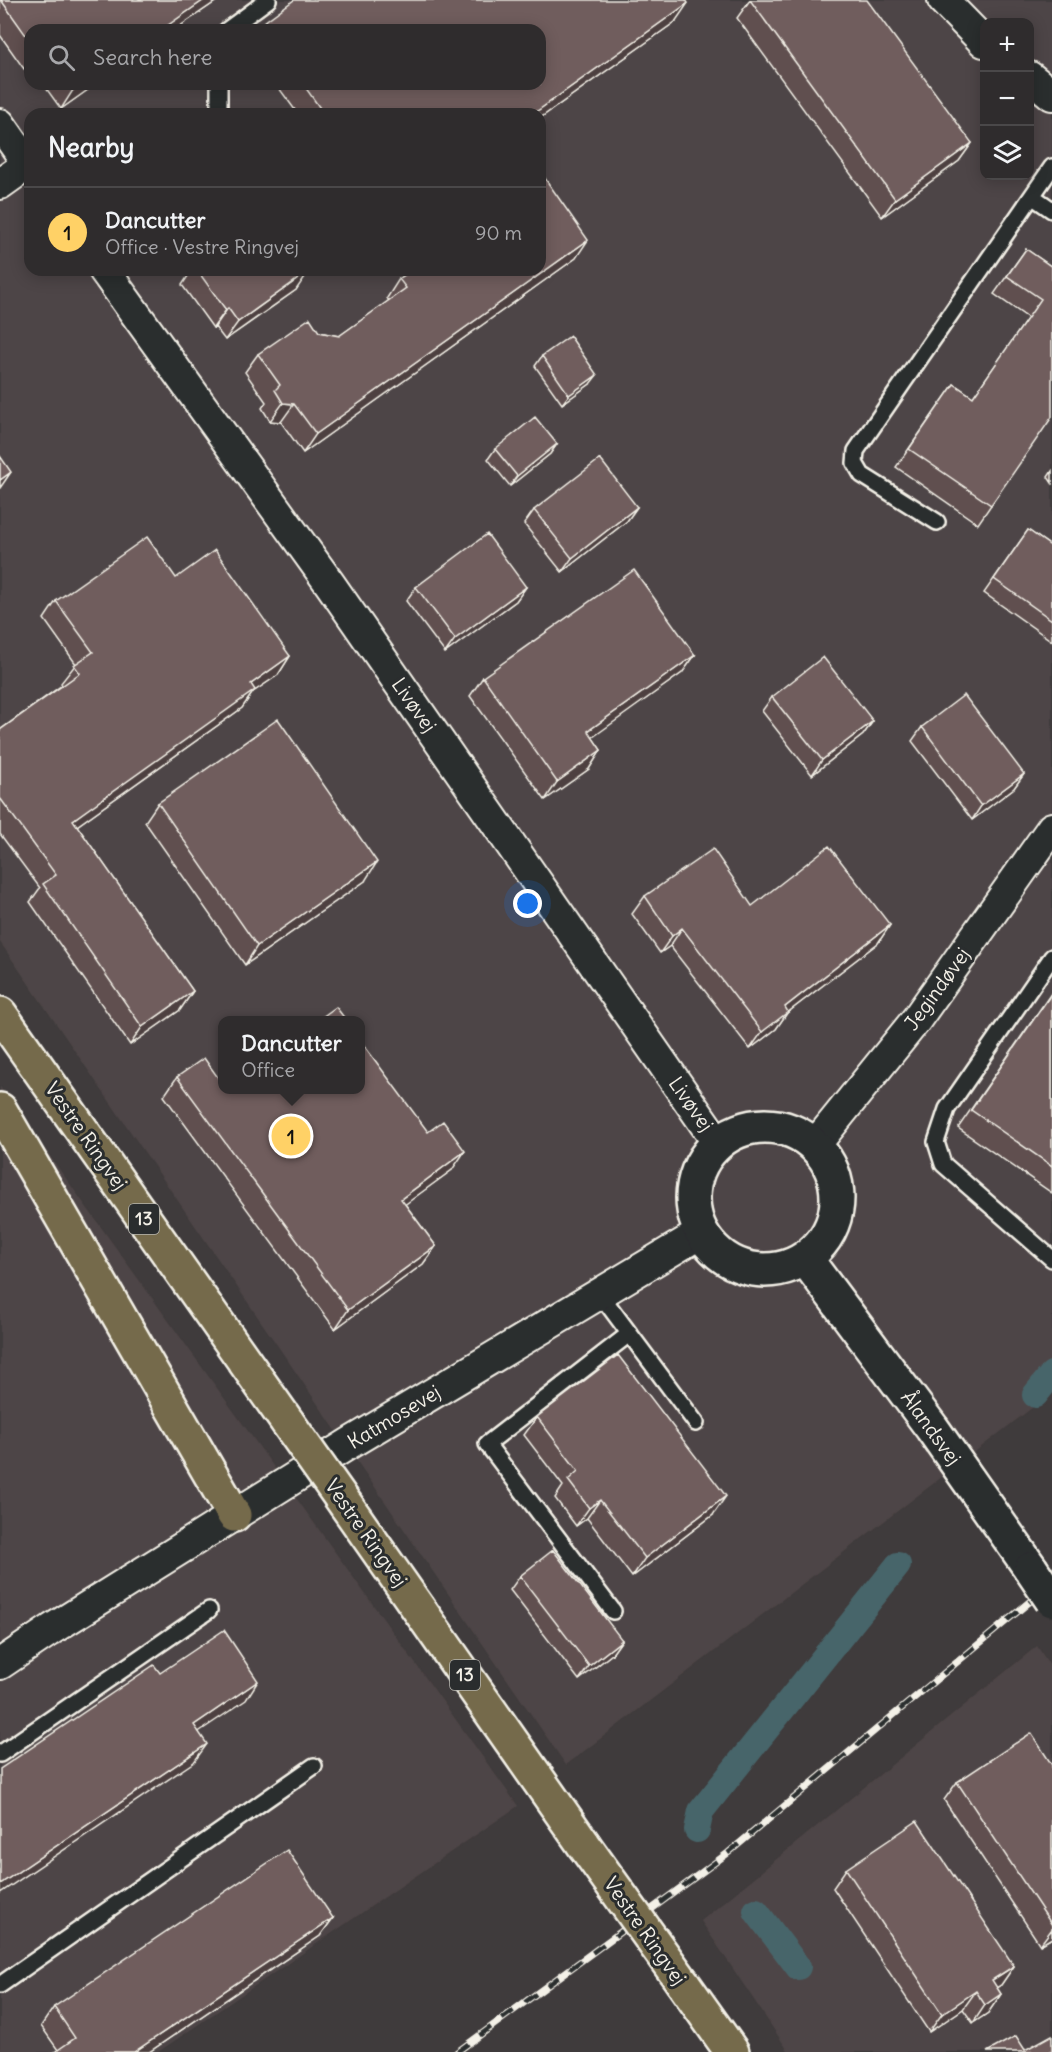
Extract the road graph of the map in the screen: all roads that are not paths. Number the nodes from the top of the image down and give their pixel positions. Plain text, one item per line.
1 (268, 0) edge
2 (943, 0) edge
3 (235, 24) edge
4 (980, 38) edge
5 (1034, 81) edge
6 (219, 90) edge
7 (1052, 94) edge
8 (219, 108) edge
9 (0, 124) edge
10 (24, 158) edge
11 (1052, 167) edge
12 (24, 168) edge
13 (0, 184) edge
14 (1032, 196) junction
15 (1052, 210) edge
16 (108, 276) edge
17 (937, 522) dead end
18 (1052, 828) edge
19 (1052, 957) edge
20 (0, 1014) edge
21 (0, 1110) edge
22 (718, 1143) junction
23 (814, 1145) junction
24 (701, 1233) junction
25 (805, 1258) junction
26 (1052, 1259) edge
27 (600, 1294) junction
28 (629, 1334) junction
29 (696, 1423) dead end
30 (234, 1515) junction
31 (1052, 1600) edge
32 (209, 1610) dead end
33 (613, 1611) dead end
34 (0, 1664) edge
35 (0, 1754) edge
36 (314, 1766) dead end
37 (0, 1985) edge
38 (732, 2052) edge

1 - 3 lane
2 - 4 street
5 - 7 street
6 - 8 lane
9 - 10 street
11 - 14 lane
12 - 13 street
14 - 15 lane
14 - 17 lane
16 - 22 street, Livøvej
18 - 23 street, Jegindøvej
19 - 26 lane
20 - 38 main road, Vestre Ringvej / 13, bridge
21 - 30 main road
22 - 23 street
22 - 24 street
23 - 25 street
24 - 25 street
24 - 27 street, Katmosevej
25 - 31 street, Ålandsvej, bridge
27 - 28 lane
27 - 30 street, Katmosevej
28 - 29 lane
28 - 33 lane
30 - 34 street, Katmosevej
32 - 35 lane
36 - 37 lane

